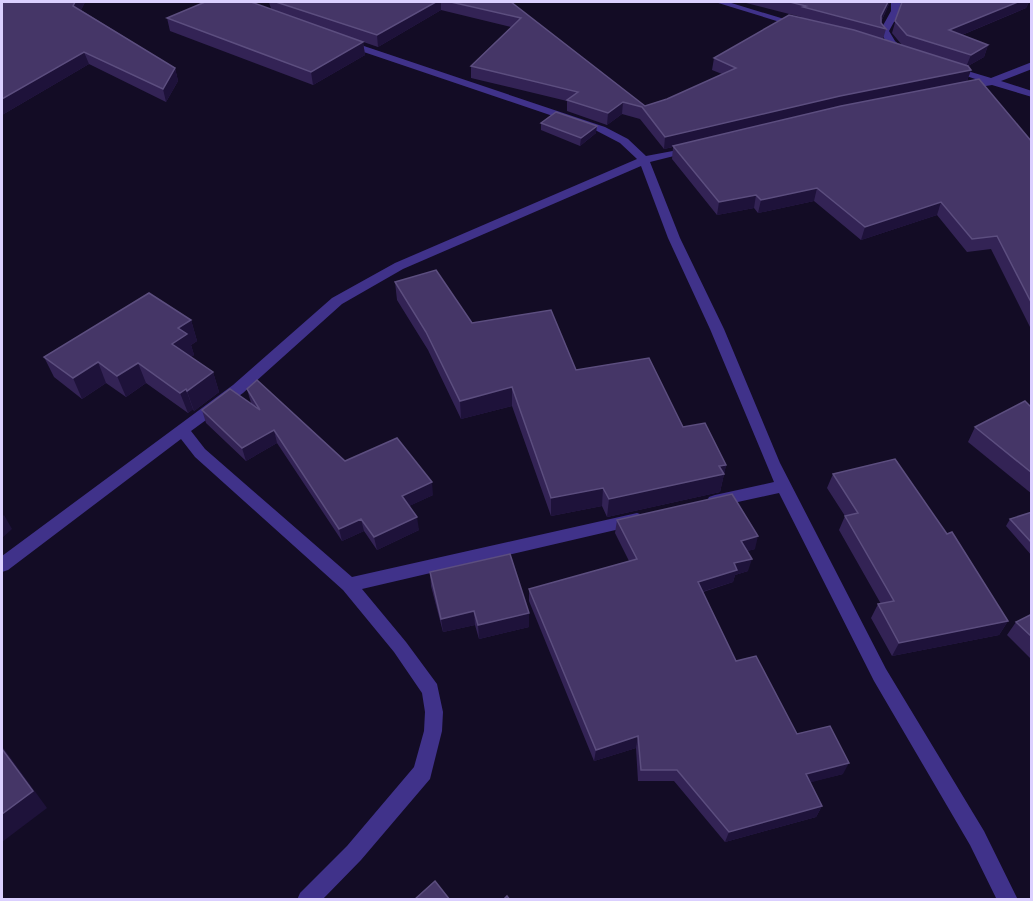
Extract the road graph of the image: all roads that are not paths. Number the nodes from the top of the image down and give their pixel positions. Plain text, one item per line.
1 (720, 2) edge
2 (896, 2) edge
3 (813, 28) edge
4 (339, 41) edge
5 (884, 47) edge
6 (902, 52) junction
7 (913, 56) edge
8 (935, 63) edge
9 (1032, 65) edge
10 (991, 82) junction
11 (948, 91) edge
12 (1032, 94) edge
13 (699, 147) edge
14 (644, 159) junction
15 (182, 430) junction
16 (783, 486) junction
17 (703, 504) edge
18 (657, 514) edge
19 (2, 565) edge
20 (349, 585) junction
21 (307, 900) edge
22 (1008, 900) edge

1 - 3 street
2 - 6 street
4 - 14 street
5 - 6 street
6 - 7 street
8 - 10 street
9 - 10 street
10 - 11 street
10 - 12 street
13 - 14 street
14 - 15 street
14 - 16 street
15 - 19 street
15 - 20 street
16 - 17 street
16 - 22 street
18 - 20 street
20 - 21 street

